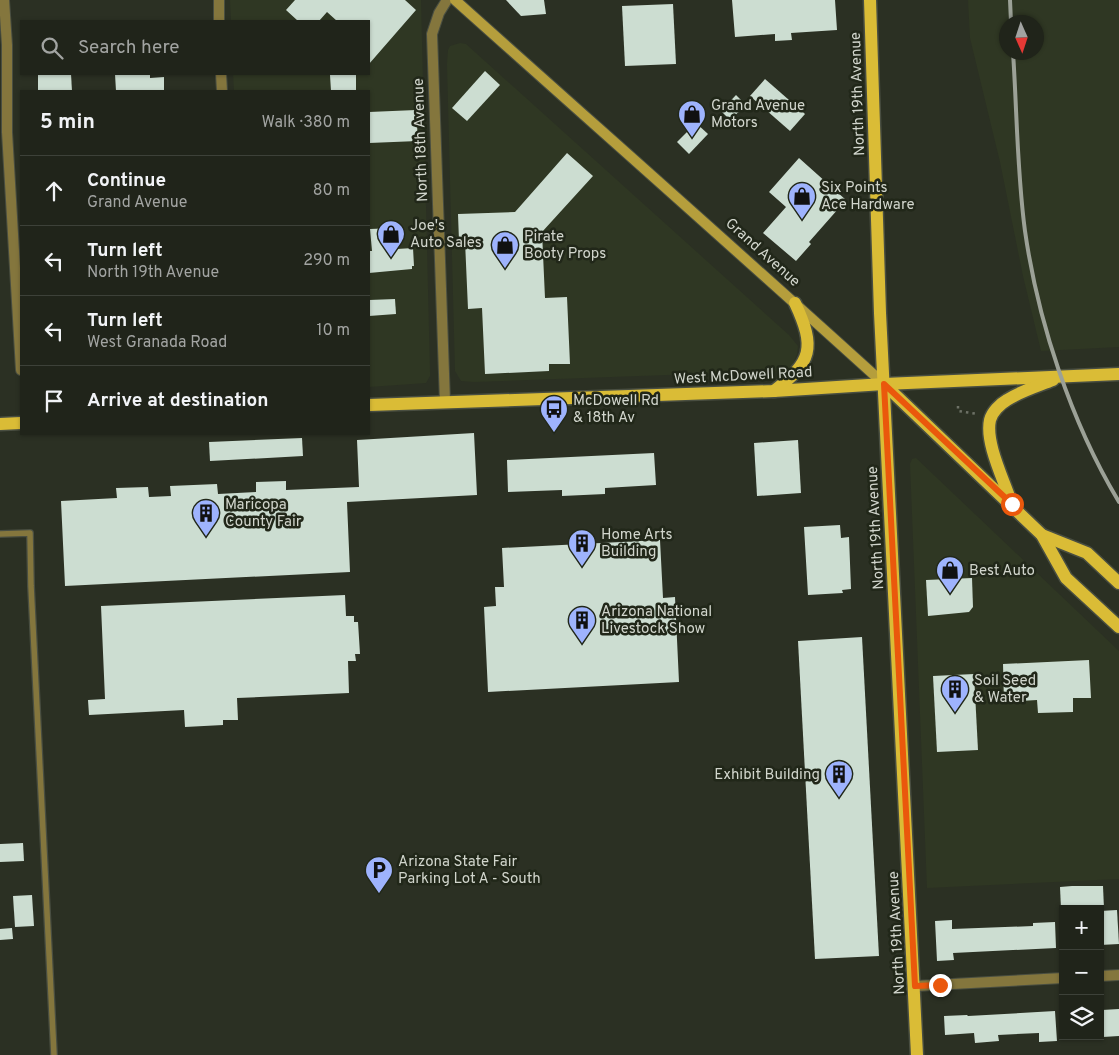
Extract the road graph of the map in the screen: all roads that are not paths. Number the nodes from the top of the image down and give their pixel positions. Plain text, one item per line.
1 (4, 0) edge
2 (219, 0) edge
3 (448, 0) edge
4 (455, 0) edge
5 (870, 0) edge
6 (219, 20) edge
7 (221, 75) edge
8 (222, 90) edge
9 (795, 303) junction
10 (20, 353) edge
11 (1119, 374) edge
12 (1062, 376) junction
13 (884, 384) junction
14 (774, 391) junction
15 (445, 402) junction
16 (370, 406) edge
17 (20, 423) edge
18 (0, 424) edge
19 (1012, 504) junction
20 (0, 534) edge
21 (1042, 535) junction
22 (1119, 583) edge
23 (1119, 627) edge
24 (1104, 976) edge
25 (1119, 976) edge
26 (1059, 978) edge
27 (915, 986) junction
28 (54, 1055) edge
29 (917, 1055) edge

1 - 10 street
2 - 6 street
3 - 15 street, North 18th Avenue
4 - 9 main road, Grand Avenue
5 - 13 main road, North 19th Avenue
7 - 8 street
9 - 13 main road, Grand Avenue
9 - 14 main road
11 - 12 main road, West McDowell Road
12 - 13 main road, West McDowell Road
12 - 19 main road
13 - 14 main road, West McDowell Road
13 - 19 main road, Grand Avenue
13 - 27 main road, North 19th Avenue
14 - 15 main road, West McDowell Road
15 - 16 main road, West McDowell Road
17 - 18 main road
19 - 21 main road, Grand Avenue
20 - 28 lane
21 - 22 main road, Grand Avenue
21 - 23 main road, Grand Avenue
24 - 25 street
26 - 27 street
27 - 29 main road, North 19th Avenue

